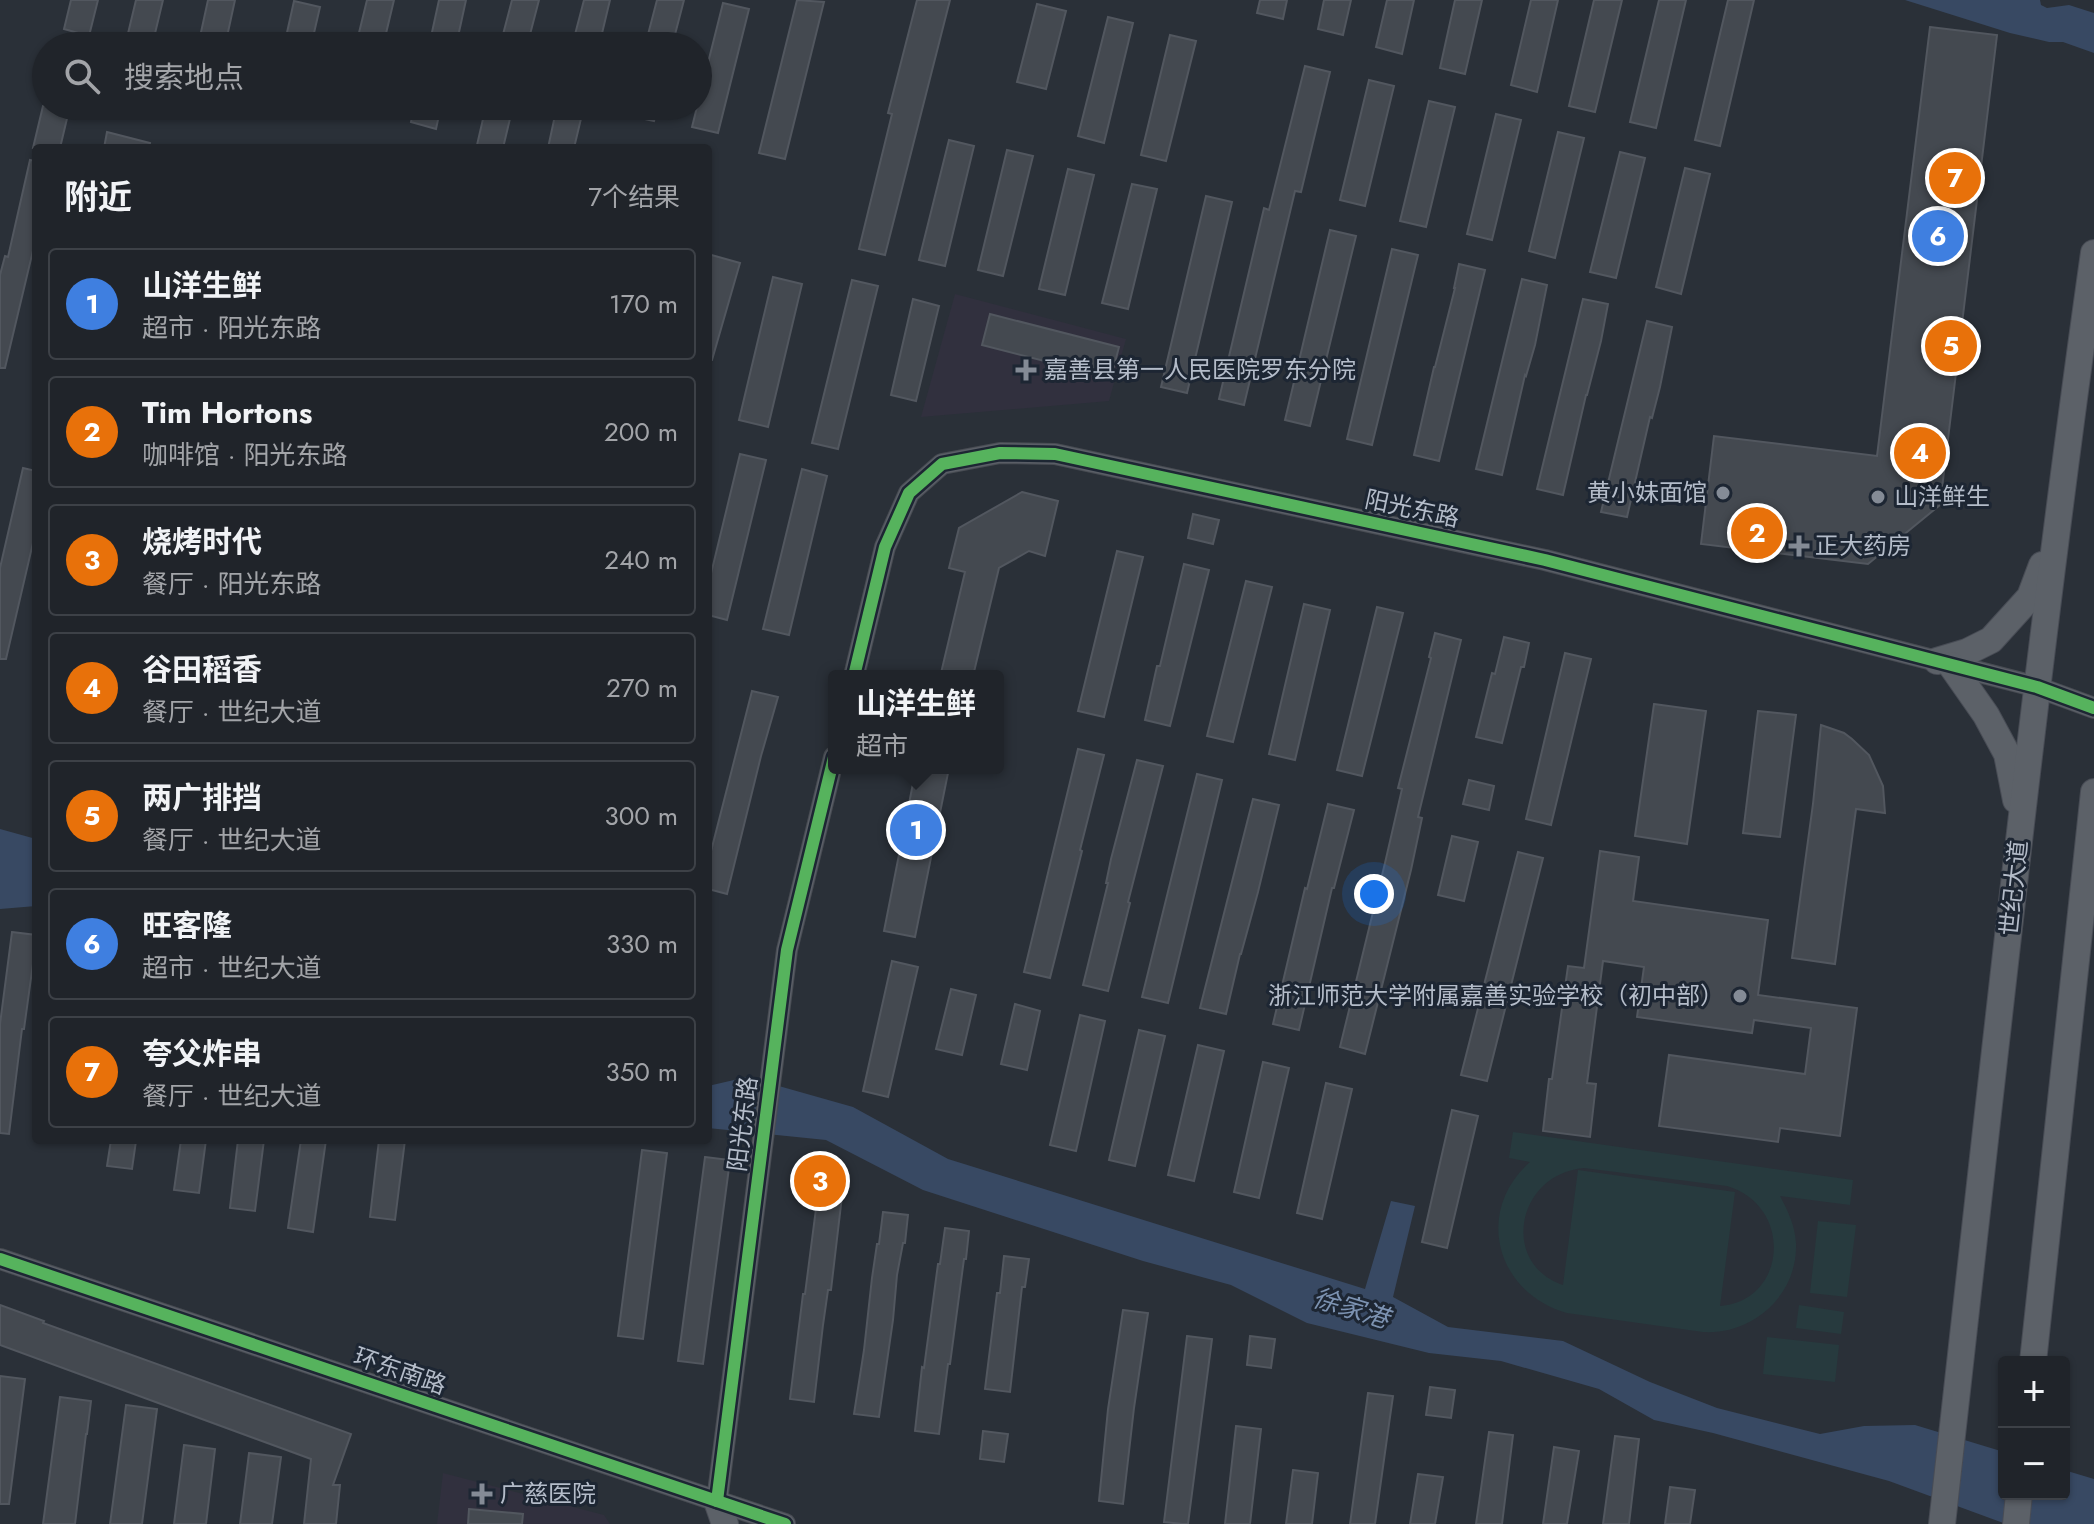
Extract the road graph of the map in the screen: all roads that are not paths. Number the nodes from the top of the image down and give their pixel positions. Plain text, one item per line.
1 (2094, 253) edge
2 (2070, 422) junction
3 (1944, 663) junction
4 (855, 670) edge
5 (2037, 687) junction
6 (2094, 708) edge
7 (830, 774) edge
8 (2094, 792) edge
9 (2021, 828) junction
10 (2094, 966) edge
11 (2071, 1005) junction
12 (0, 1259) edge
13 (2034, 1356) edge
14 (2018, 1500) edge
15 (718, 1516) edge
16 (785, 1524) edge
17 (1942, 1524) edge
18 (2016, 1524) edge

1 - 2 main road, 世纪大道
2 - 3 main road
2 - 5 main road, 世纪大道
3 - 4 street, 阳光东路
3 - 5 street, 阳光东路
3 - 9 main road
5 - 6 street, 阳光东路
5 - 9 main road, 世纪大道
7 - 15 street, 阳光东路
8 - 11 main road
9 - 17 main road, 世纪大道
10 - 11 main road
11 - 13 main road
12 - 15 street, 环东南路
14 - 18 main road
15 - 16 street, 环东南路

